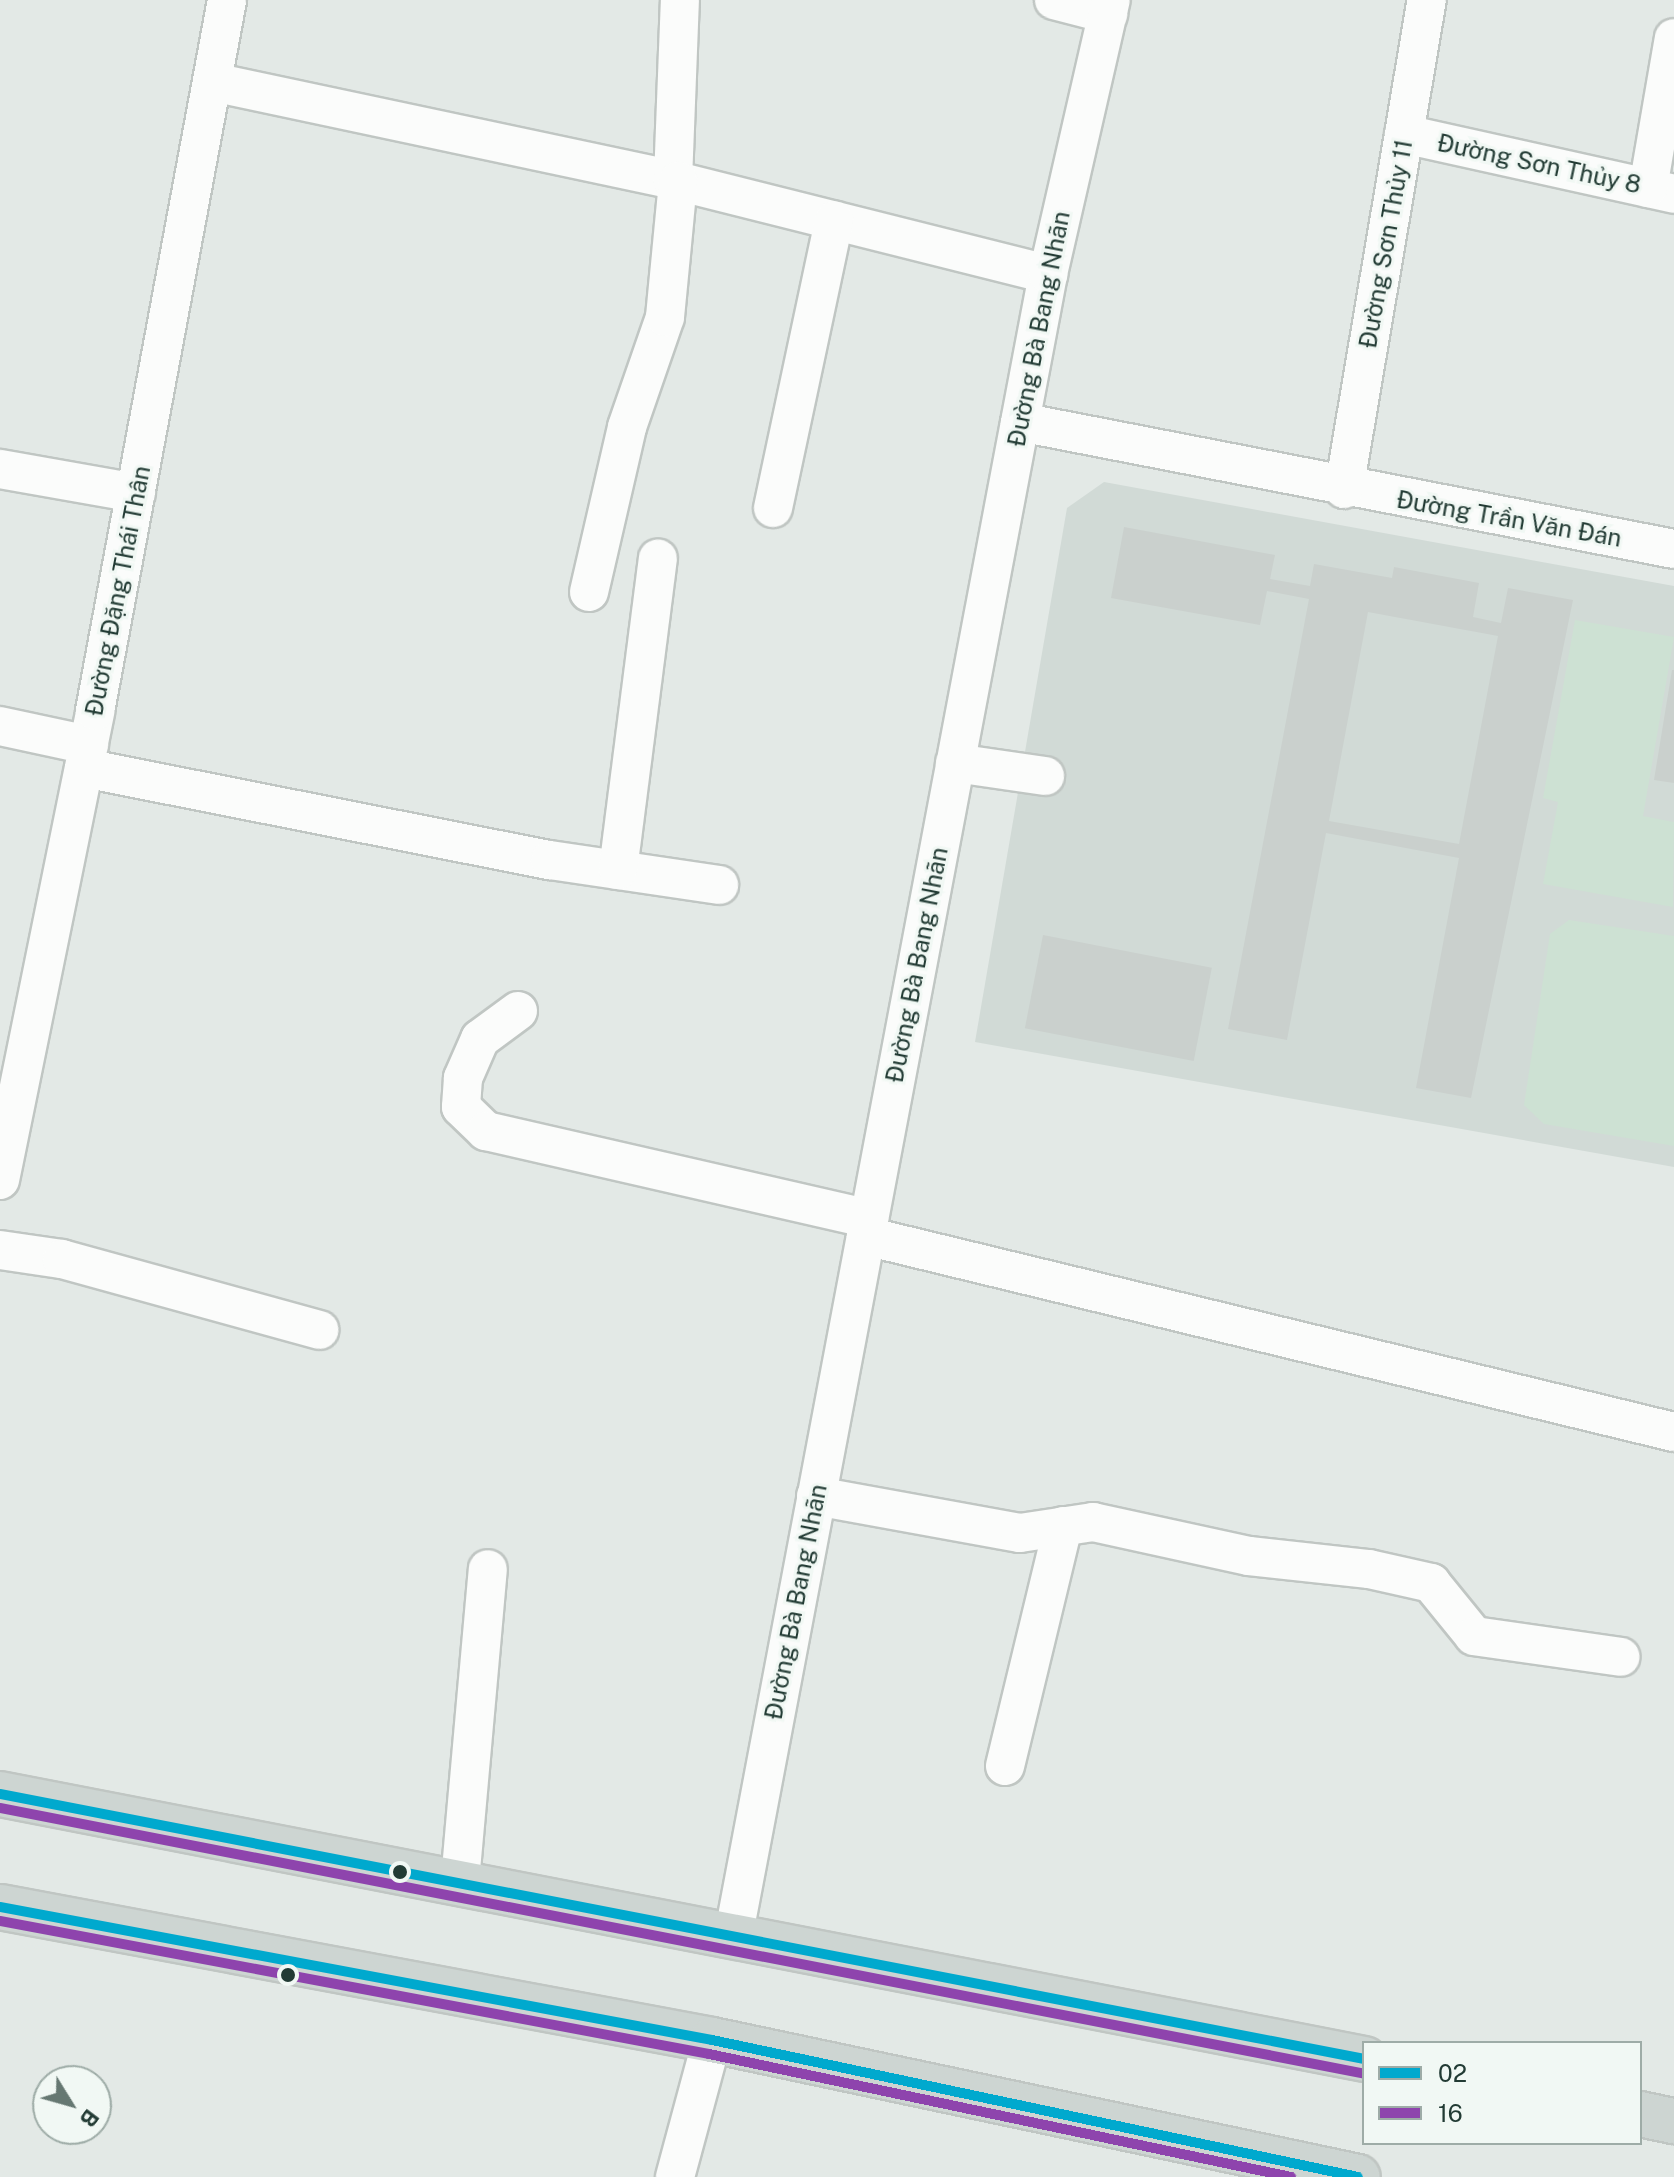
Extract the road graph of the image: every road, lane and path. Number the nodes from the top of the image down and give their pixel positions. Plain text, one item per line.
1 (227, 0) edge
2 (680, 0) edge
3 (1054, 0) edge
4 (1427, 0) edge
5 (1109, 7) edge
6 (1674, 38) edge
7 (213, 82) junction
8 (1404, 134) junction
9 (676, 180) junction
10 (1661, 191) edge
11 (834, 220) junction
12 (1048, 274) junction
13 (1020, 422) junction
14 (0, 469) edge
15 (1344, 489) junction
16 (136, 493) junction
17 (773, 508) dead end
18 (1674, 549) edge
19 (658, 559) dead end
20 (589, 592) dead end
21 (0, 726) edge
22 (86, 756) junction
23 (955, 763) junction
24 (1045, 776) dead end
25 (618, 870) junction
26 (719, 885) dead end
27 (518, 1011) dead end
28 (0, 1180) edge
29 (867, 1227) junction
30 (0, 1250) edge
31 (319, 1330) dead end
32 (1674, 1432) edge
33 (816, 1496) junction
34 (1063, 1526) junction
35 (488, 1569) dead end
36 (1621, 1657) dead end
37 (1005, 1766) dead end
38 (0, 1794) edge
39 (460, 1881) junction
40 (0, 1907) edge
41 (734, 1933) junction
42 (712, 2040) junction
43 (1362, 2059) edge
44 (1642, 2114) edge
45 (1674, 2121) edge
46 (675, 2177) edge
47 (1358, 2177) edge

1 - 7 street, Đường Đặng Thái Thân
2 - 9 street
3 - 5 street
4 - 8 street, Đường Sơn Thủy 11
5 - 12 street, Đường Bà Bang Nhãn
6 - 10 street
7 - 9 street
7 - 16 street, Đường Đặng Thái Thân
8 - 10 street, Đường Sơn Thủy 8
8 - 15 street, Đường Sơn Thủy 11
9 - 11 street
9 - 20 street
11 - 12 street
11 - 17 street
12 - 13 street, Đường Bà Bang Nhãn
13 - 15 street, Đường Trần Văn Đán
13 - 23 street, Đường Bà Bang Nhãn
14 - 16 street
15 - 18 street, Đường Trần Văn Đán
16 - 22 street, Đường Đặng Thái Thân
19 - 25 street
21 - 22 street
22 - 25 street
22 - 28 street, Đường Đặng Thái Thân
23 - 24 street
23 - 29 street, Đường Bà Bang Nhãn
25 - 26 street
27 - 29 street
29 - 32 street
29 - 33 street, Đường Bà Bang Nhãn
30 - 31 street
33 - 34 street
33 - 41 street, Đường Bà Bang Nhãn
34 - 36 street
34 - 37 street
35 - 39 street
38 - 39 main road
39 - 41 main road
40 - 42 main road
41 - 43 main road
42 - 46 street
42 - 47 main road
44 - 45 main road

